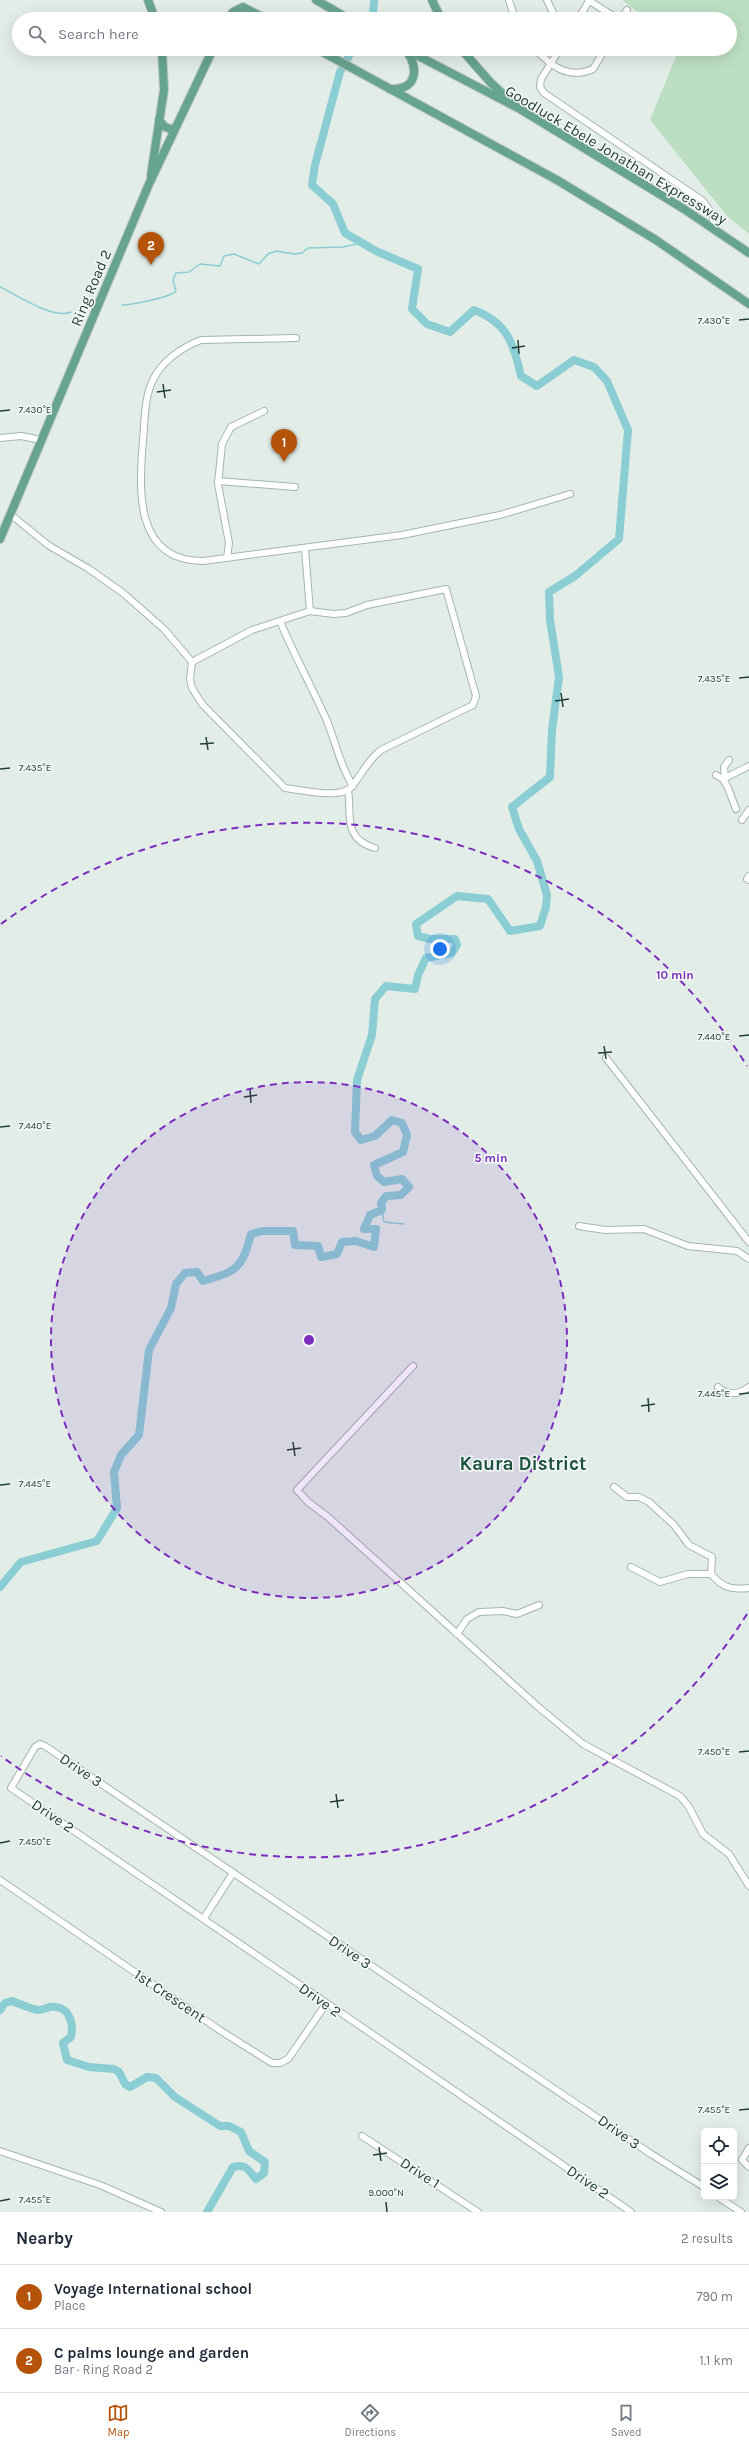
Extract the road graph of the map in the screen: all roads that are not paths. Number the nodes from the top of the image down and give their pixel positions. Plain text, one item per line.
1 (148, 0) edge
2 (316, 0) edge
3 (432, 0) edge
4 (509, 0) edge
5 (547, 0) edge
6 (588, 1) edge
7 (152, 12) edge
8 (233, 12) edge
9 (253, 12) edge
10 (337, 12) edge
11 (438, 12) edge
12 (513, 12) edge
13 (553, 12) edge
14 (582, 12) edge
15 (606, 12) edge
16 (162, 56) edge
17 (210, 56) edge
18 (329, 56) edge
19 (409, 56) edge
20 (418, 56) edge
21 (467, 56) edge
22 (542, 56) edge
23 (556, 56) edge
24 (600, 56) edge
25 (551, 64) junction
26 (390, 89) junction
27 (520, 109) junction
28 (159, 120) junction
29 (174, 130) junction
30 (149, 184) junction
31 (714, 229) junction
32 (749, 253) edge
33 (749, 304) edge
34 (296, 338) dead end
35 (264, 411) dead end
36 (0, 438) edge
37 (41, 440) junction
38 (218, 481) junction
39 (296, 487) dead end
40 (570, 494) dead end
41 (10, 514) junction
42 (0, 539) edge
43 (305, 549) junction
44 (227, 558) junction
45 (310, 610) junction
46 (280, 621) junction
47 (192, 662) junction
48 (729, 760) dead end
49 (749, 766) edge
50 (716, 775) dead end
51 (724, 779) junction
52 (350, 788) junction
53 (736, 809) dead end
54 (749, 810) edge
55 (742, 820) dead end
56 (375, 848) dead end
57 (749, 876) edge
58 (749, 880) edge
59 (606, 1058) dead end
60 (579, 1226) dead end
61 (749, 1242) edge
62 (749, 1258) edge
63 (413, 1366) dead end
64 (718, 1386) dead end
65 (749, 1387) edge
66 (614, 1487) dead end
67 (631, 1567) dead end
68 (711, 1574) junction
69 (749, 1588) edge
70 (539, 1605) dead end
71 (457, 1634) junction
72 (10, 1786) joint
73 (233, 1873) junction
74 (0, 1880) edge
75 (749, 1886) edge
76 (204, 1918) junction
77 (326, 2004) junction
78 (362, 2136) dead end
79 (749, 2148) edge
80 (0, 2151) edge
81 (749, 2167) edge
82 (701, 2185) edge
83 (723, 2200) edge
84 (161, 2212) edge
85 (478, 2212) edge
86 (631, 2212) edge
87 (741, 2212) edge

1 - 7 main road
2 - 10 main road
3 - 11 main road
4 - 12 street
5 - 13 street
6 - 14 street
6 - 15 street
8 - 9 main road
16 - 28 main road
17 - 29 main road, Ring Road 2
18 - 26 main road
19 - 26 main road
20 - 27 main road, Goodluck Ebele Jonathan Expressway
21 - 27 main road
22 - 25 street
23 - 25 street
24 - 25 street
25 - 31 street
26 - 33 main road
27 - 31 main road, Goodluck Ebele Jonathan Expressway
28 - 29 main road
28 - 30 main road
29 - 30 main road, Ring Road 2
30 - 37 main road, Ring Road 2
31 - 32 main road, Goodluck Ebele Jonathan Expressway
34 - 44 street
35 - 38 street
36 - 37 street
37 - 41 main road, Ring Road 2
38 - 39 street
38 - 44 street
40 - 43 street
41 - 42 main road, Ring Road 2
41 - 47 street
43 - 44 street
43 - 45 street
45 - 46 street
45 - 52 street
46 - 47 street
46 - 52 street
47 - 52 street
48 - 51 street
49 - 51 street
50 - 51 street
51 - 53 street
52 - 56 street
54 - 55 street
57 - 58 street
59 - 61 street
60 - 62 street
63 - 71 street
64 - 65 street
66 - 68 street
67 - 68 street
68 - 69 street
70 - 71 street
71 - 75 street
72 - 73 street, Drive 3
72 - 76 street, Drive 2
73 - 76 street
73 - 82 street, Drive 3
74 - 77 street, 1st Crescent
76 - 77 street, Drive 2
77 - 86 street, Drive 2
78 - 85 street, Drive 1
79 - 81 street
80 - 84 street
83 - 87 street

